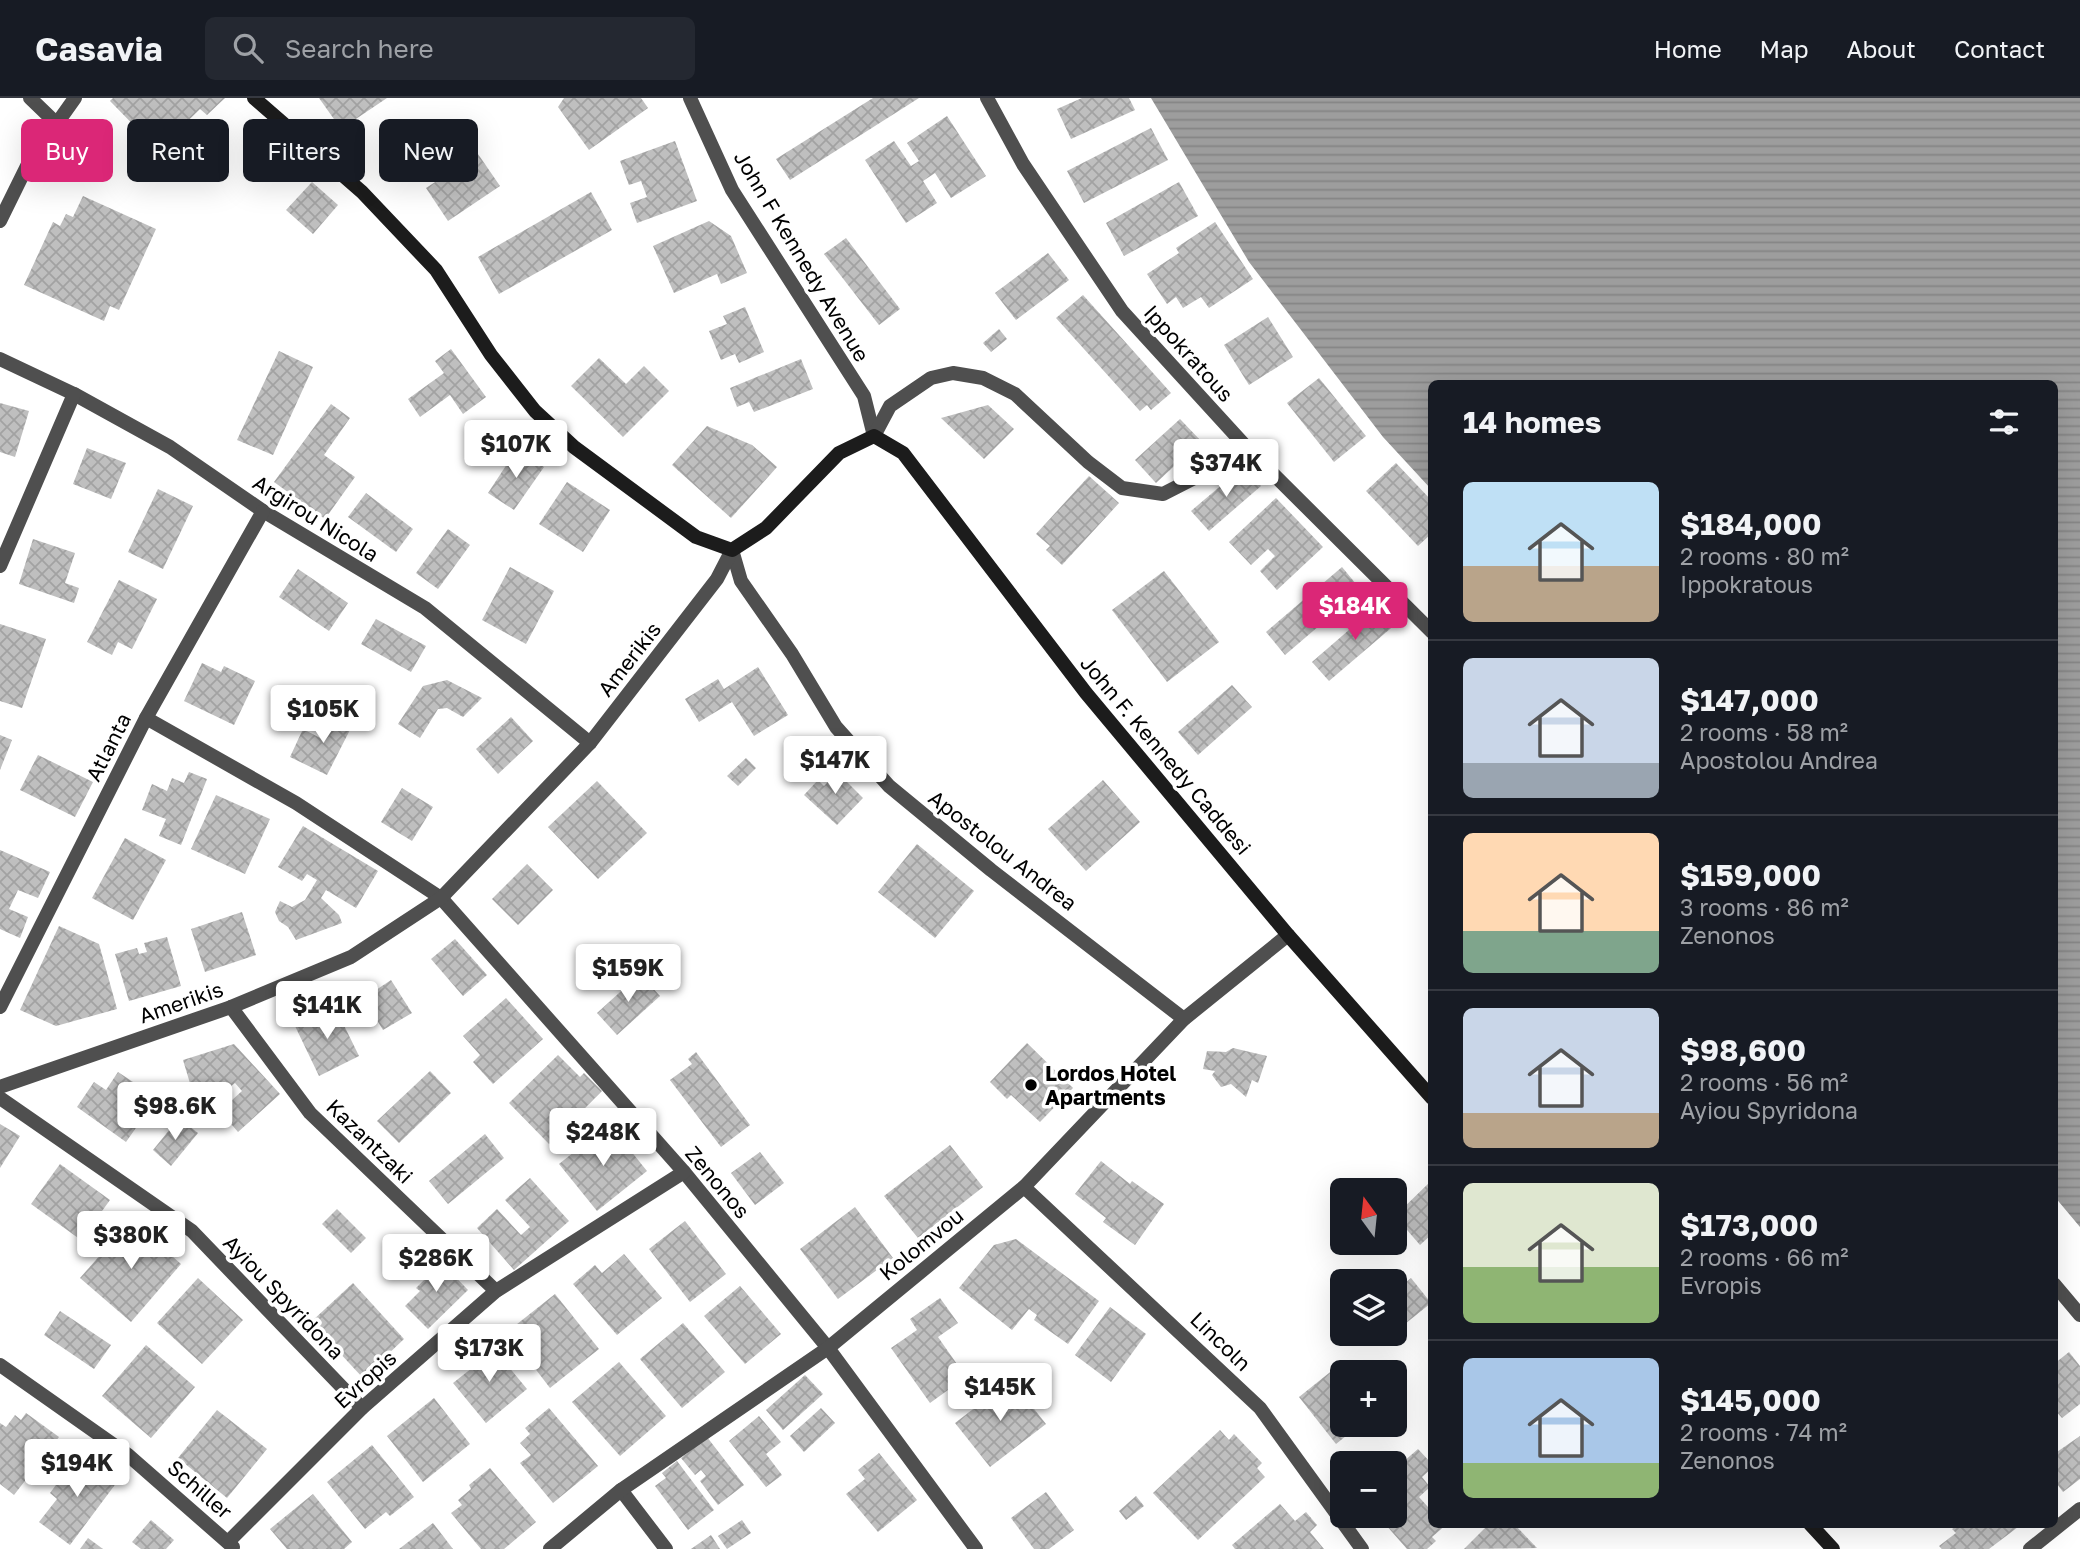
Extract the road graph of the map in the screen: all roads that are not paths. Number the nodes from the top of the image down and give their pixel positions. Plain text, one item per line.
1 (30, 98) edge
2 (75, 98) edge
3 (254, 98) edge
4 (690, 98) edge
5 (988, 98) edge
6 (52, 119) edge
7 (60, 119) edge
8 (21, 178) edge
9 (0, 221) edge
10 (0, 359) edge
11 (74, 394) junction
12 (874, 436) junction
13 (1249, 450) junction
14 (263, 511) junction
15 (732, 550) junction
16 (0, 566) edge
17 (1428, 628) edge
18 (146, 718) junction
19 (590, 743) junction
20 (441, 898) junction
21 (1288, 935) junction
22 (0, 1007) edge
23 (231, 1007) junction
24 (1184, 1019) junction
25 (0, 1087) edge
26 (1428, 1093) edge
27 (0, 1098) edge
28 (684, 1172) junction
29 (1024, 1187) junction
30 (2058, 1289) edge
31 (496, 1291) junction
32 (2080, 1315) edge
33 (828, 1348) junction
34 (1, 1368) edge
35 (362, 1408) junction
36 (621, 1490) junction
37 (2080, 1509) edge
38 (2058, 1527) edge
39 (1814, 1528) edge
40 (2056, 1528) edge
41 (231, 1545) edge
42 (550, 1549) edge
43 (666, 1549) edge
44 (976, 1549) edge
45 (1362, 1549) edge
46 (1833, 1549) edge
47 (2030, 1549) edge

1 - 6 street
2 - 7 street
3 - 15 street
4 - 12 street, John F Kennedy Avenue
5 - 13 street, Ippokratous
8 - 9 street
10 - 11 street, Argirou Nicola
11 - 14 street, Argirou Nicola
11 - 16 street
12 - 13 street
12 - 15 street, Amerikis
12 - 21 street, John F. Kennedy Caddesi
13 - 17 street, Ippokratous
14 - 18 street, Atlanta
14 - 19 street, Argirou Nicola
15 - 19 street, Amerikis
15 - 24 street, Apostolou Andrea
18 - 20 street, Zenonos
18 - 22 street, Atlanta
19 - 20 street, Amerikis
20 - 23 street, Amerikis
20 - 28 street, Zenonos
21 - 24 street, Kolomvou
21 - 26 street, John F. Kennedy Caddesi
23 - 25 street, Amerikis
23 - 31 street, Kazantzaki
24 - 29 street, Kolomvou
27 - 35 street, Ayiou Spyridona
28 - 31 street, Evropis
28 - 33 street, Zenonos
29 - 33 street, Kolomvou
29 - 45 street, Lincoln
30 - 32 street
31 - 35 street, Evropis
33 - 36 street, Kolomvou
33 - 44 street, Zenonos
34 - 41 street, Schiller
35 - 41 street, Evropis
36 - 42 street, Kolomvou
36 - 43 street
37 - 38 street
39 - 46 street
40 - 47 street

